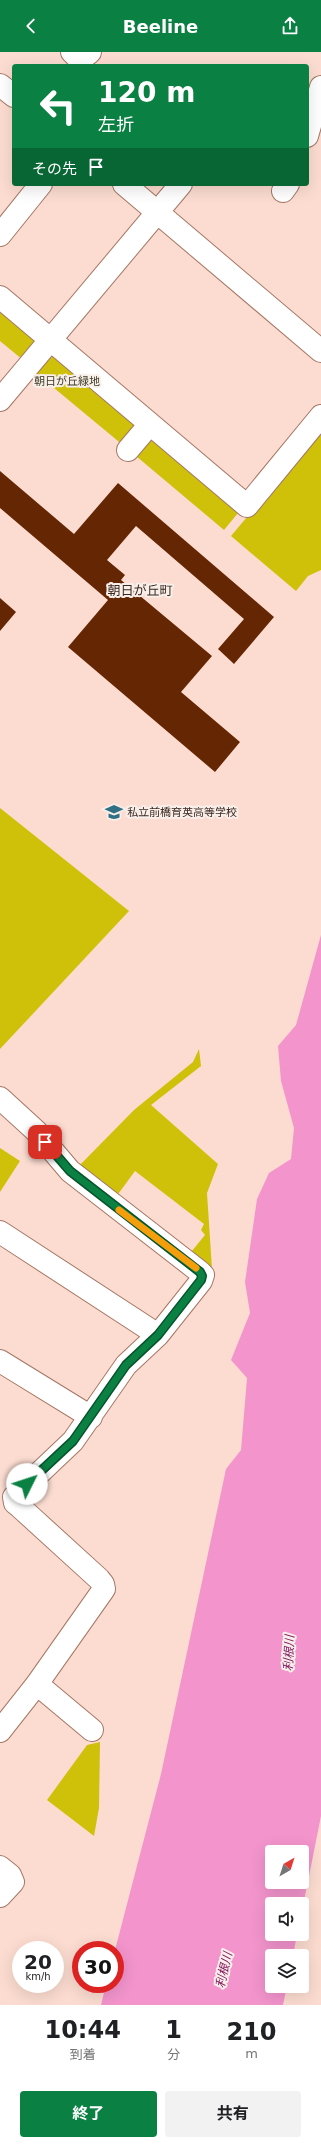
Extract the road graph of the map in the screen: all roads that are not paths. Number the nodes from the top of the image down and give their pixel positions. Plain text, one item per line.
1 (72, 52) edge
2 (90, 52) edge
3 (0, 85) edge
4 (321, 87) edge
5 (12, 94) edge
6 (309, 129) edge
7 (39, 186) edge
8 (126, 186) edge
9 (179, 186) edge
10 (158, 212) junction
11 (0, 234) edge
12 (0, 297) edge
13 (52, 340) junction
14 (321, 351) edge
15 (0, 400) edge
16 (321, 416) edge
17 (150, 424) junction
18 (128, 450) dead end
19 (0, 1098) edge
20 (0, 1232) edge
21 (158, 1335) junction
22 (0, 1361) edge
23 (91, 1417) junction
24 (37, 1684) junction
25 (92, 1730) dead end
26 (0, 1731) edge
27 (0, 1867) edge
28 (0, 1896) edge

1 - 2 street
3 - 5 street
4 - 6 street
7 - 11 street
8 - 10 street
9 - 10 street
10 - 13 street
10 - 14 street
12 - 13 street
13 - 15 street
13 - 17 street
16 - 17 street
17 - 18 street
19 - 21 street
20 - 21 street
21 - 23 street
22 - 23 street
23 - 24 street
24 - 25 street
24 - 26 street
27 - 28 street

